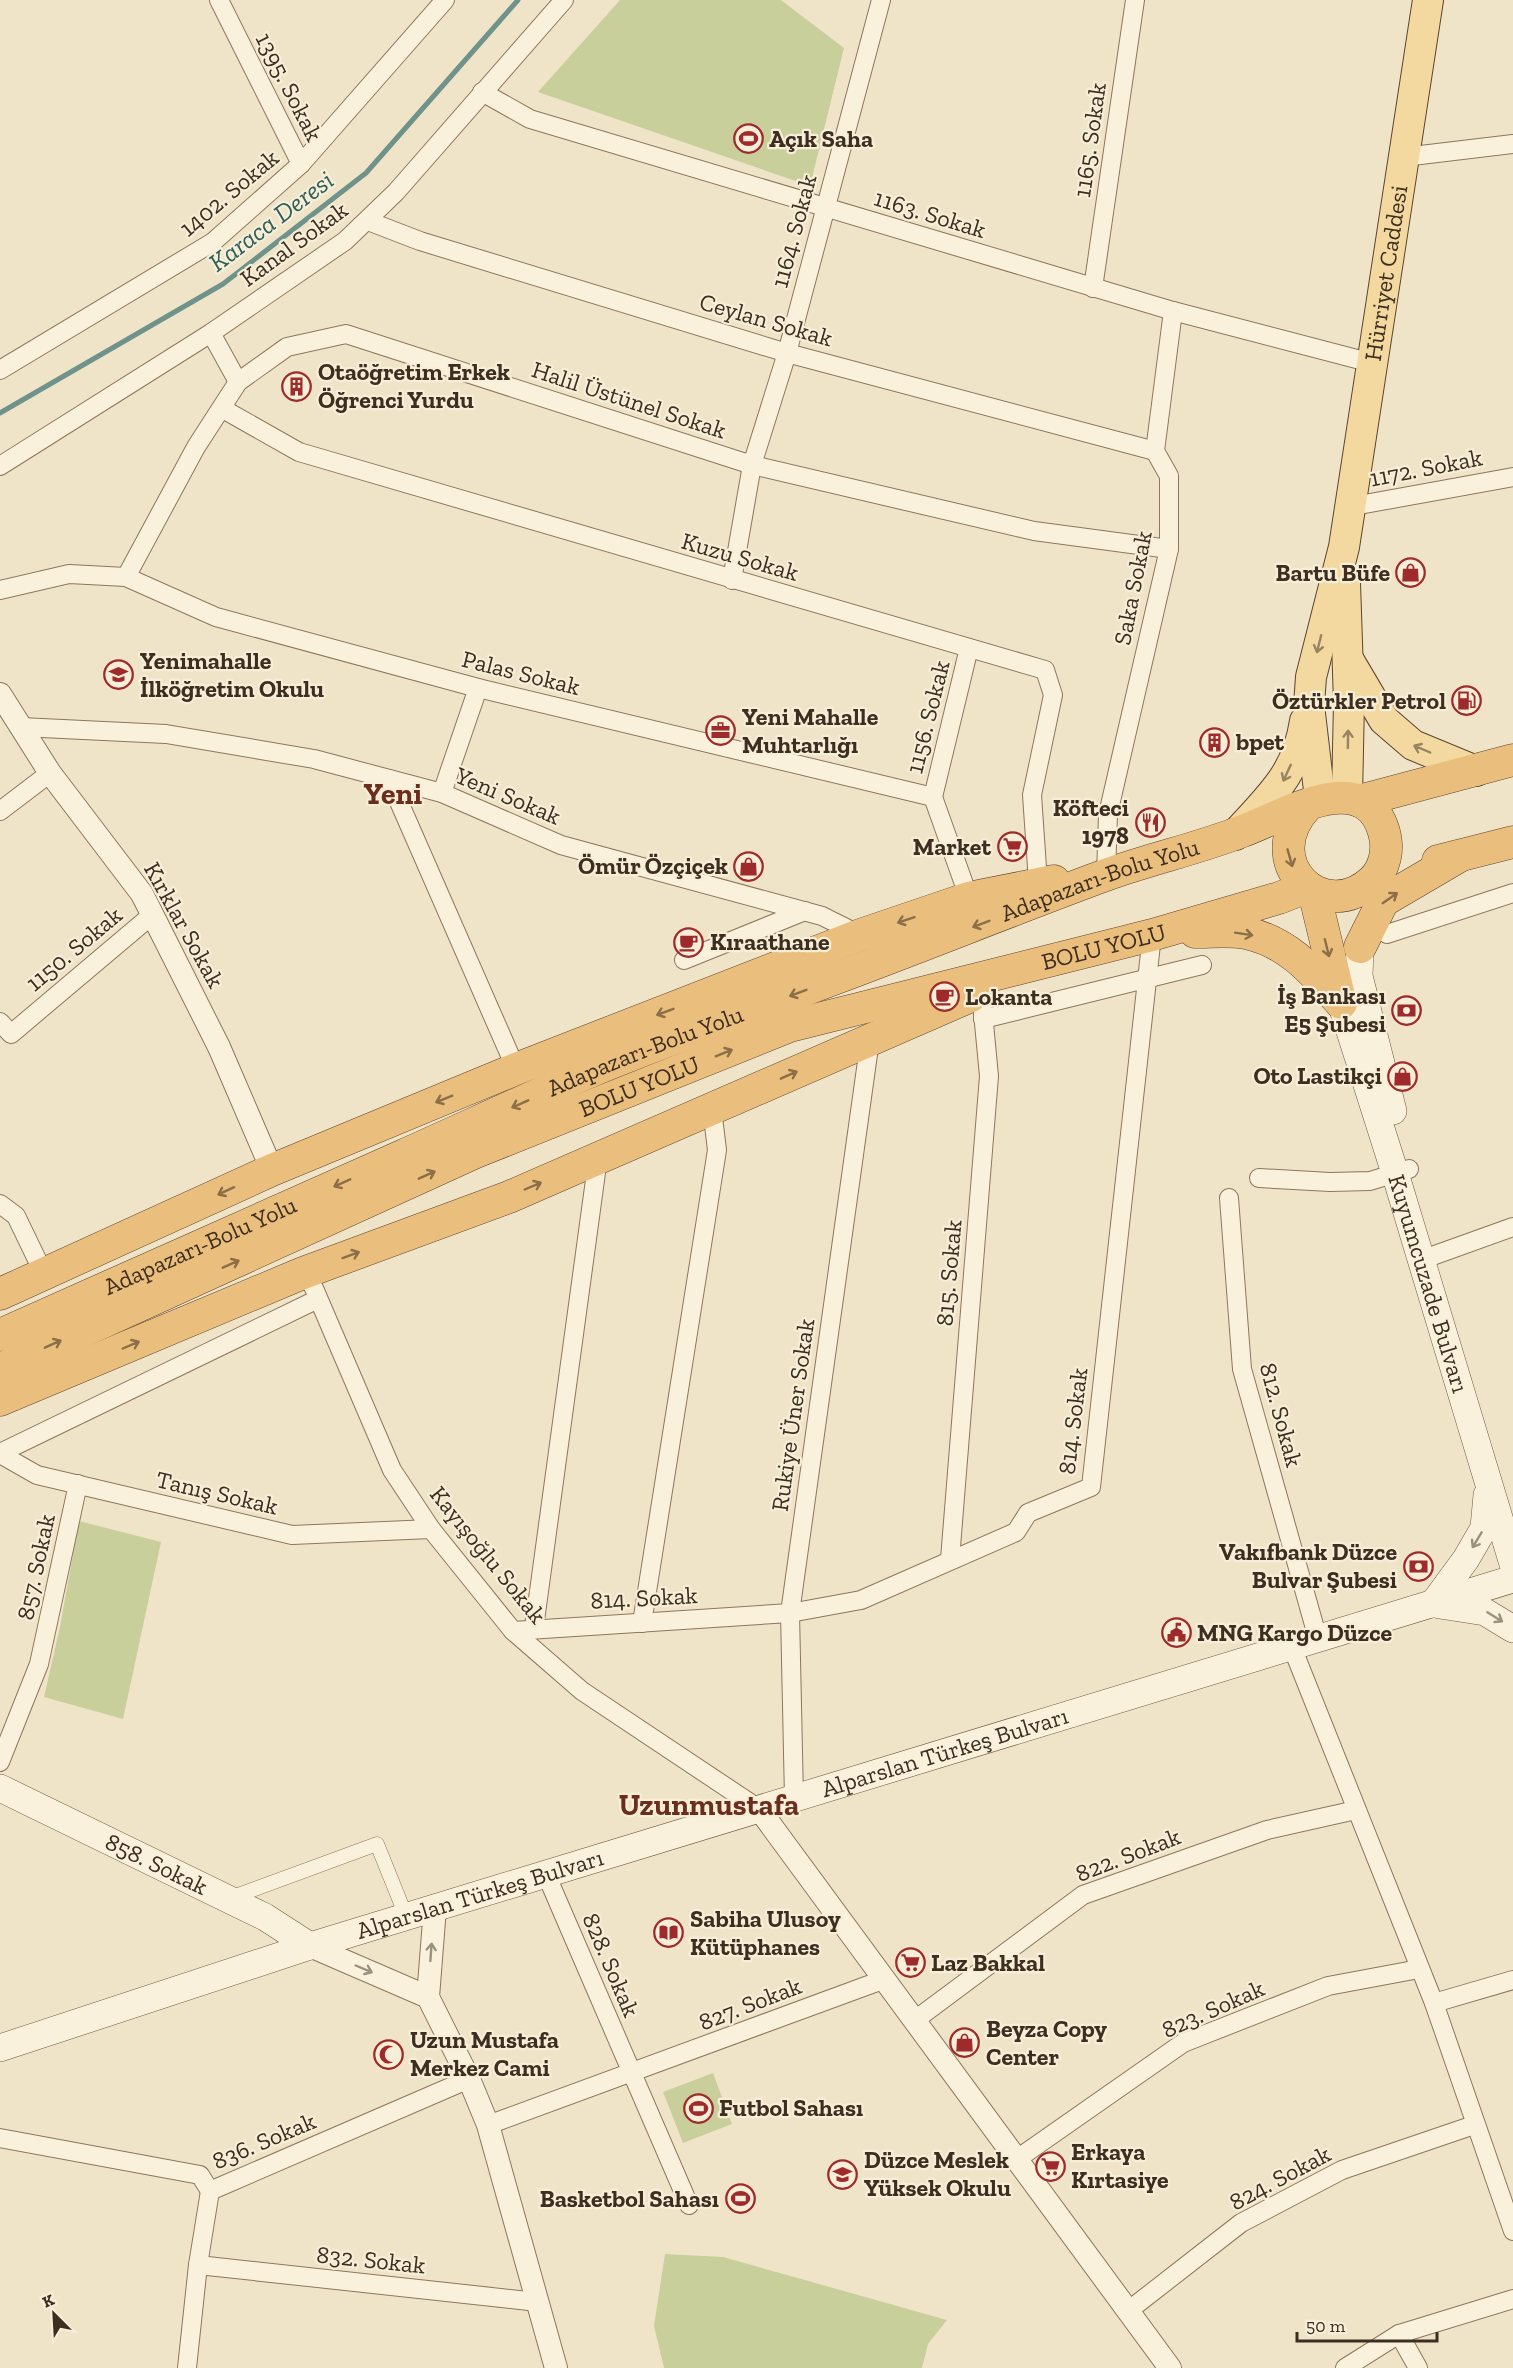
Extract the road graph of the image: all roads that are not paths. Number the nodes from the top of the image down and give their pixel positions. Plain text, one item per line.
1 (219, 0) edge
2 (445, 0) edge
3 (564, 0) edge
4 (881, 0) edge
5 (1135, 0) edge
6 (1428, 0) edge
7 (482, 92) junction
8 (1513, 144) edge
9 (1404, 157) junction
10 (301, 164) junction
11 (824, 207) junction
12 (368, 220) junction
13 (1092, 288) junction
14 (1173, 311) junction
15 (211, 333) junction
16 (787, 353) junction
17 (1372, 363) junction
18 (0, 370) edge
19 (238, 382) junction
20 (223, 409) junction
21 (1155, 451) junction
22 (752, 465) junction
23 (0, 466) edge
24 (1513, 477) edge
25 (1348, 507) junction
26 (1344, 547) junction
27 (1169, 549) junction
28 (126, 577) junction
29 (732, 580) junction
30 (0, 590) edge
31 (969, 648) junction
32 (1347, 657) junction
33 (1311, 676) junction
34 (478, 688) junction
35 (0, 694) edge
36 (21, 727) junction
37 (1513, 760) edge
38 (1476, 771) junction
39 (50, 773) junction
40 (389, 779) junction
41 (442, 793) junction
42 (933, 797) junction
43 (1333, 801) junction
44 (0, 811) edge
45 (1235, 835) junction
46 (1513, 842) edge
47 (1458, 857) junction
48 (1106, 875) junction
49 (1038, 882) junction
50 (1367, 883) junction
51 (1310, 889) junction
52 (1513, 893) edge
53 (969, 898) junction
54 (805, 911) junction
55 (152, 915) junction
56 (1158, 933) junction
57 (860, 935) junction
58 (1374, 940) junction
59 (1057, 958) junction
60 (684, 960) dead end
61 (1202, 964) dead end
62 (1147, 978) junction
63 (1341, 1004) junction
64 (982, 1005) junction
65 (0, 1023) edge
66 (870, 1040) junction
67 (516, 1069) junction
68 (712, 1109) junction
69 (598, 1158) junction
70 (272, 1170) junction
71 (1402, 1171) junction
72 (1260, 1178) dead end
73 (1229, 1198) dead end
74 (0, 1204) edge
75 (1513, 1227) edge
76 (1428, 1258) junction
77 (44, 1274) junction
78 (311, 1286) junction
79 (0, 1294) edge
80 (0, 1335) edge
81 (0, 1369) edge
82 (0, 1400) edge
83 (0, 1454) edge
84 (78, 1484) junction
85 (1505, 1495) edge
86 (431, 1529) junction
87 (950, 1559) junction
88 (1513, 1564) edge
89 (1513, 1580) edge
90 (1433, 1604) junction
91 (790, 1613) junction
92 (642, 1623) junction
93 (534, 1628) junction
94 (1513, 1629) edge
95 (513, 1630) junction
96 (1318, 1639) junction
97 (1292, 1647) junction
98 (0, 1762) edge
99 (0, 1788) edge
100 (794, 1798) junction
101 (759, 1809) junction
102 (1356, 1810) junction
103 (546, 1874) junction
104 (227, 1898) junction
105 (435, 1908) junction
106 (406, 1916) junction
107 (310, 1946) junction
108 (1419, 1969) junction
109 (885, 1979) junction
110 (1513, 1980) edge
111 (428, 1997) junction
112 (1434, 2003) junction
113 (915, 2020) junction
114 (0, 2048) edge
115 (632, 2074) junction
116 (469, 2079) junction
117 (1474, 2124) junction
118 (488, 2126) junction
119 (0, 2138) edge
120 (1017, 2159) junction
121 (210, 2191) junction
122 (689, 2205) dead end
123 (1513, 2231) edge
124 (198, 2265) junction
125 (1513, 2299) edge
126 (538, 2302) junction
127 (1128, 2311) junction
128 (1399, 2334) junction
129 (187, 2368) edge
130 (556, 2368) edge
131 (1170, 2368) edge
132 (1345, 2368) edge
133 (1418, 2368) edge

1 - 10 street, 1395. Sokak
2 - 10 street, 1402. Sokak
3 - 7 street, Kanal Sokak
4 - 11 street, 1164. Sokak
5 - 13 street, 1165. Sokak
6 - 9 main road, Hürriyet Caddesi
7 - 11 street, 1163. Sokak
7 - 12 street, Kanal Sokak
8 - 9 street
9 - 17 main road, Hürriyet Caddesi
10 - 18 street, 1402. Sokak
11 - 13 street, 1163. Sokak
11 - 16 street, 1164. Sokak
12 - 15 street, Kanal Sokak
12 - 16 street, Ceylan Sokak
13 - 14 street, 1163. Sokak
14 - 17 street, 1163. Sokak
14 - 21 street
15 - 19 street
15 - 23 street, Kanal Sokak
16 - 21 street, Ceylan Sokak
16 - 22 street, 1164. Sokak
17 - 25 main road, Hürriyet Caddesi
19 - 20 street, Halil Üstünel Sokak
19 - 22 street, Halil Üstünel Sokak
20 - 28 street, Halil Üstünel Sokak
20 - 29 street, Kuzu Sokak
21 - 27 street, Saka Sokak
22 - 27 street, Halil Üstünel Sokak
22 - 29 street, 1164. Sokak
24 - 25 street, 1172. Sokak
25 - 26 main road, Hürriyet Caddesi
26 - 32 main road, Hürriyet Caddesi
26 -> 33 main road, Hürriyet Caddesi
27 - 48 street, Saka Sokak
28 - 30 street, Palas Sokak
28 - 34 street, Palas Sokak
29 - 31 street, Kuzu Sokak
31 - 42 street, 1156. Sokak
31 - 49 street, Kuzu Sokak
38 -> 32 main road
43 -> 32 main road, Hürriyet Caddesi
33 - 43 main road, Hürriyet Caddesi
33 -> 45 main road
34 - 41 street
34 - 42 street, Palas Sokak
35 - 36 street, Kırklar Sokak
36 - 39 street, Kırklar Sokak
36 - 40 street, Yeni Sokak
37 - 38 highway, Adapazarı-Bolu Yolu
38 - 43 highway, Adapazarı-Bolu Yolu
39 - 44 street
39 - 55 street, Kırklar Sokak
40 - 41 street, Yeni Sokak
40 - 67 street
41 - 54 street, Yeni Sokak
42 - 53 street
43 - 45 highway, Adapazarı-Bolu Yolu
43 - 50 highway
43 -> 51 highway
45 - 48 highway, Adapazarı-Bolu Yolu
46 - 47 highway
47 - 50 highway
58 -> 47 highway
48 - 49 highway
48 -> 80 highway, Adapazarı-Bolu Yolu
49 - 53 highway
50 - 51 highway
50 - 58 highway
51 - 56 highway, BOLU YOLU
51 -> 63 highway
52 - 58 street
53 -> 57 highway
54 - 57 street, Yeni Sokak
54 - 60 street
55 - 65 street, 1150. Sokak
55 - 70 street, Kırklar Sokak
56 - 59 highway, BOLU YOLU
56 - 62 street, 814. Sokak
56 -> 63 highway
57 -> 67 highway
58 - 71 main road, Kuyumcuzade Bulvarı
59 - 64 highway
81 -> 59 highway, BOLU YOLU
61 - 62 street
62 - 64 street
62 - 87 street, 814. Sokak
63 - 71 main road, Kuyumcuzade Bulvarı
64 - 66 highway
64 - 87 street, 815. Sokak
68 -> 66 highway
66 - 91 street, Rukiye Üner Sokak
67 -> 70 highway
68 - 69 highway
68 - 92 street
78 -> 69 highway
69 - 93 street
70 -> 77 highway
71 - 72 street
71 - 76 main road, Kuyumcuzade Bulvarı
73 - 96 street, 812. Sokak
74 - 77 street
75 - 76 street
76 - 85 main road, Kuyumcuzade Bulvarı
77 - 79 highway
82 -> 78 highway
78 - 83 street
78 - 86 street, Kayışoğlu Sokak
83 - 84 street, Tanış Sokak
84 - 86 street, Tanış Sokak
84 - 98 street, 857. Sokak
85 - 88 main road, Kuyumcuzade Bulvarı
85 -> 90 main road
86 - 95 street, Kayışoğlu Sokak
87 - 91 street, 814. Sokak
89 - 90 main road, Alparslan Türkeş Bulvarı
90 -> 94 main road
90 - 96 main road, Alparslan Türkeş Bulvarı
91 - 92 street, 814. Sokak
91 - 100 street, Rukiye Üner Sokak
92 - 93 street, 814. Sokak
93 - 95 street, 814. Sokak
95 - 101 street, Kayışoğlu Sokak
96 - 97 main road, Alparslan Türkeş Bulvarı
97 - 100 main road, Alparslan Türkeş Bulvarı
97 - 102 street
99 - 104 main road, 858. Sokak
100 - 101 main road, Alparslan Türkeş Bulvarı
101 - 103 main road, Alparslan Türkeş Bulvarı
101 - 109 street
102 - 108 street
102 - 113 street, 822. Sokak
103 - 105 main road, Alparslan Türkeş Bulvarı
103 - 115 street, 828. Sokak
104 - 106 street
104 - 107 main road, 858. Sokak
105 - 106 main road, Alparslan Türkeş Bulvarı
111 -> 105 street
106 - 107 main road, Alparslan Türkeş Bulvarı
107 -> 111 street
107 - 114 main road, Alparslan Türkeş Bulvarı
108 - 112 street
108 - 120 street, 823. Sokak
109 - 113 street
109 - 115 street, 827. Sokak
110 - 112 street
111 - 116 street
112 - 117 street
113 - 120 street
115 - 118 street, 827. Sokak
115 - 122 street, 828. Sokak
116 - 118 street
116 - 121 street, 836. Sokak
117 - 123 street
117 - 127 street, 824. Sokak
118 - 126 street
119 - 121 street
120 - 127 street
121 - 124 street, 836. Sokak
124 - 126 street, 832. Sokak
124 - 129 street, 836. Sokak
125 - 128 street
126 - 130 street
127 - 131 street
128 - 132 street
128 - 133 street

